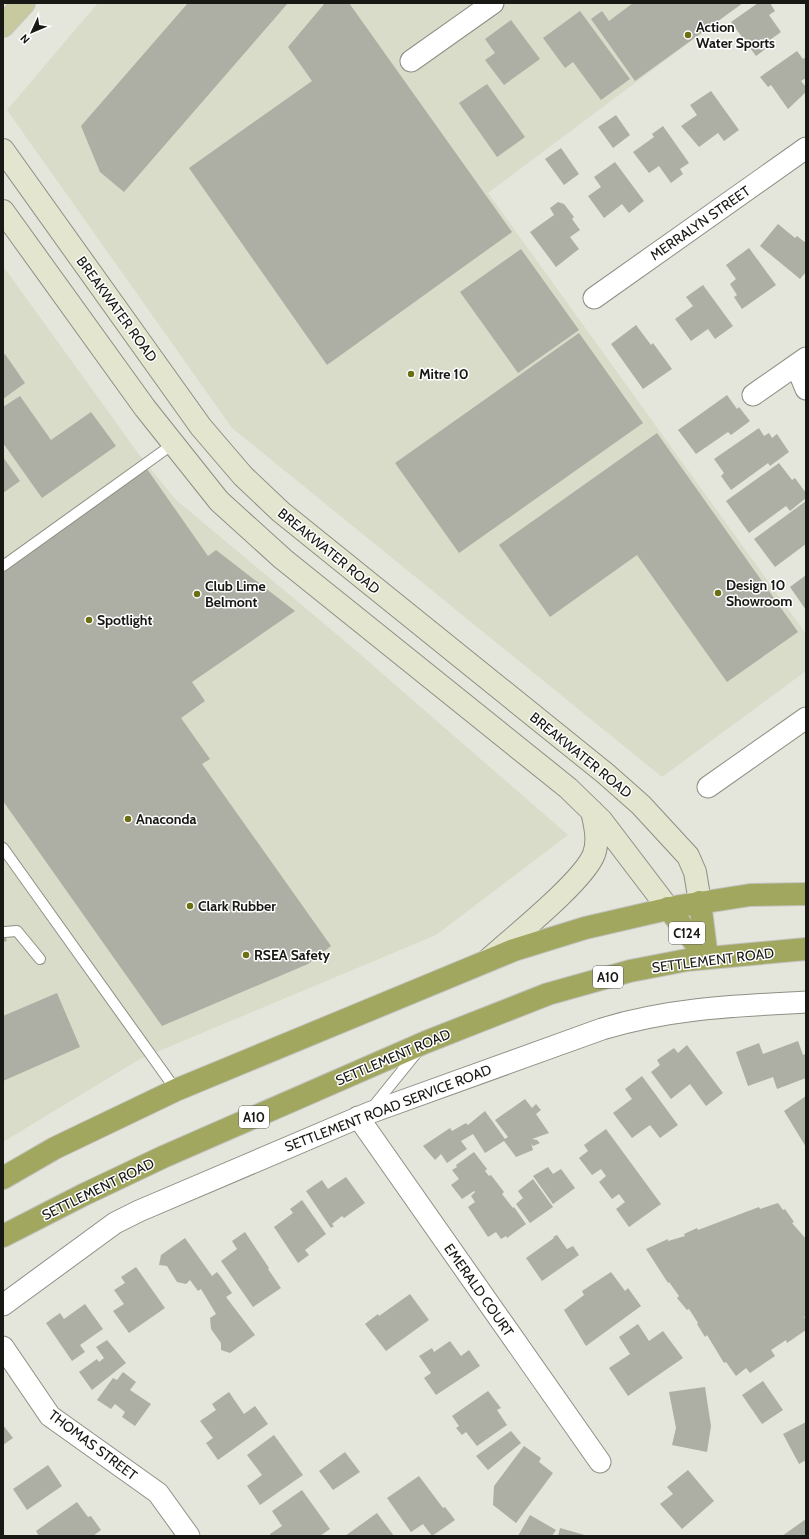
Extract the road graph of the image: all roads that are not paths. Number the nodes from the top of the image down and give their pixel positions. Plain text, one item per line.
1 (24, 3) edge
2 (493, 3) edge
3 (3, 26) edge
4 (410, 61) dead end
5 (806, 148) edge
6 (3, 150) edge
7 (3, 211) edge
8 (594, 298) dead end
9 (801, 361) edge
10 (806, 389) edge
11 (753, 395) dead end
12 (173, 444) junction
13 (3, 566) edge
14 (441, 642) junction
15 (419, 668) junction
16 (806, 718) edge
17 (708, 787) dead end
18 (592, 811) junction
19 (3, 848) edge
20 (806, 894) edge
21 (700, 902) junction
22 (668, 908) junction
23 (4, 932) edge
24 (806, 949) edge
25 (707, 958) junction
26 (40, 959) dead end
27 (487, 960) junction
28 (806, 1002) edge
29 (426, 1042) junction
30 (176, 1090) junction
31 (363, 1115) junction
32 (3, 1178) edge
33 (3, 1236) edge
34 (3, 1305) edge
35 (3, 1347) edge
36 (600, 1462) dead end
37 (189, 1536) edge

1 - 3 main road
2 - 4 street
5 - 8 street, MERRALYN STREET
6 - 14 main road, BREAKWATER ROAD / C124
7 - 12 main road, C124
9 - 10 street
9 - 11 street
12 - 13 lane
12 - 15 main road, C124
14 - 15 main road
14 - 21 main road, BREAKWATER ROAD / C124
15 - 18 main road, C124
16 - 17 street
18 - 22 main road, C124
18 - 27 main road
19 - 30 lane
20 - 21 highway
21 - 22 highway
21 - 25 highway, C124
22 - 25 highway, C124
22 - 27 highway
23 - 26 lane
24 - 25 highway, SETTLEMENT ROAD / A10
25 - 29 highway, SETTLEMENT ROAD / A10
27 - 30 highway
28 - 31 street, SETTLEMENT ROAD SERVICE ROAD
29 - 31 lane
29 - 33 highway, SETTLEMENT ROAD / A10
30 - 32 highway
31 - 34 street, SETTLEMENT ROAD SERVICE ROAD
31 - 36 street, EMERALD COURT
35 - 37 street, THOMAS STREET

